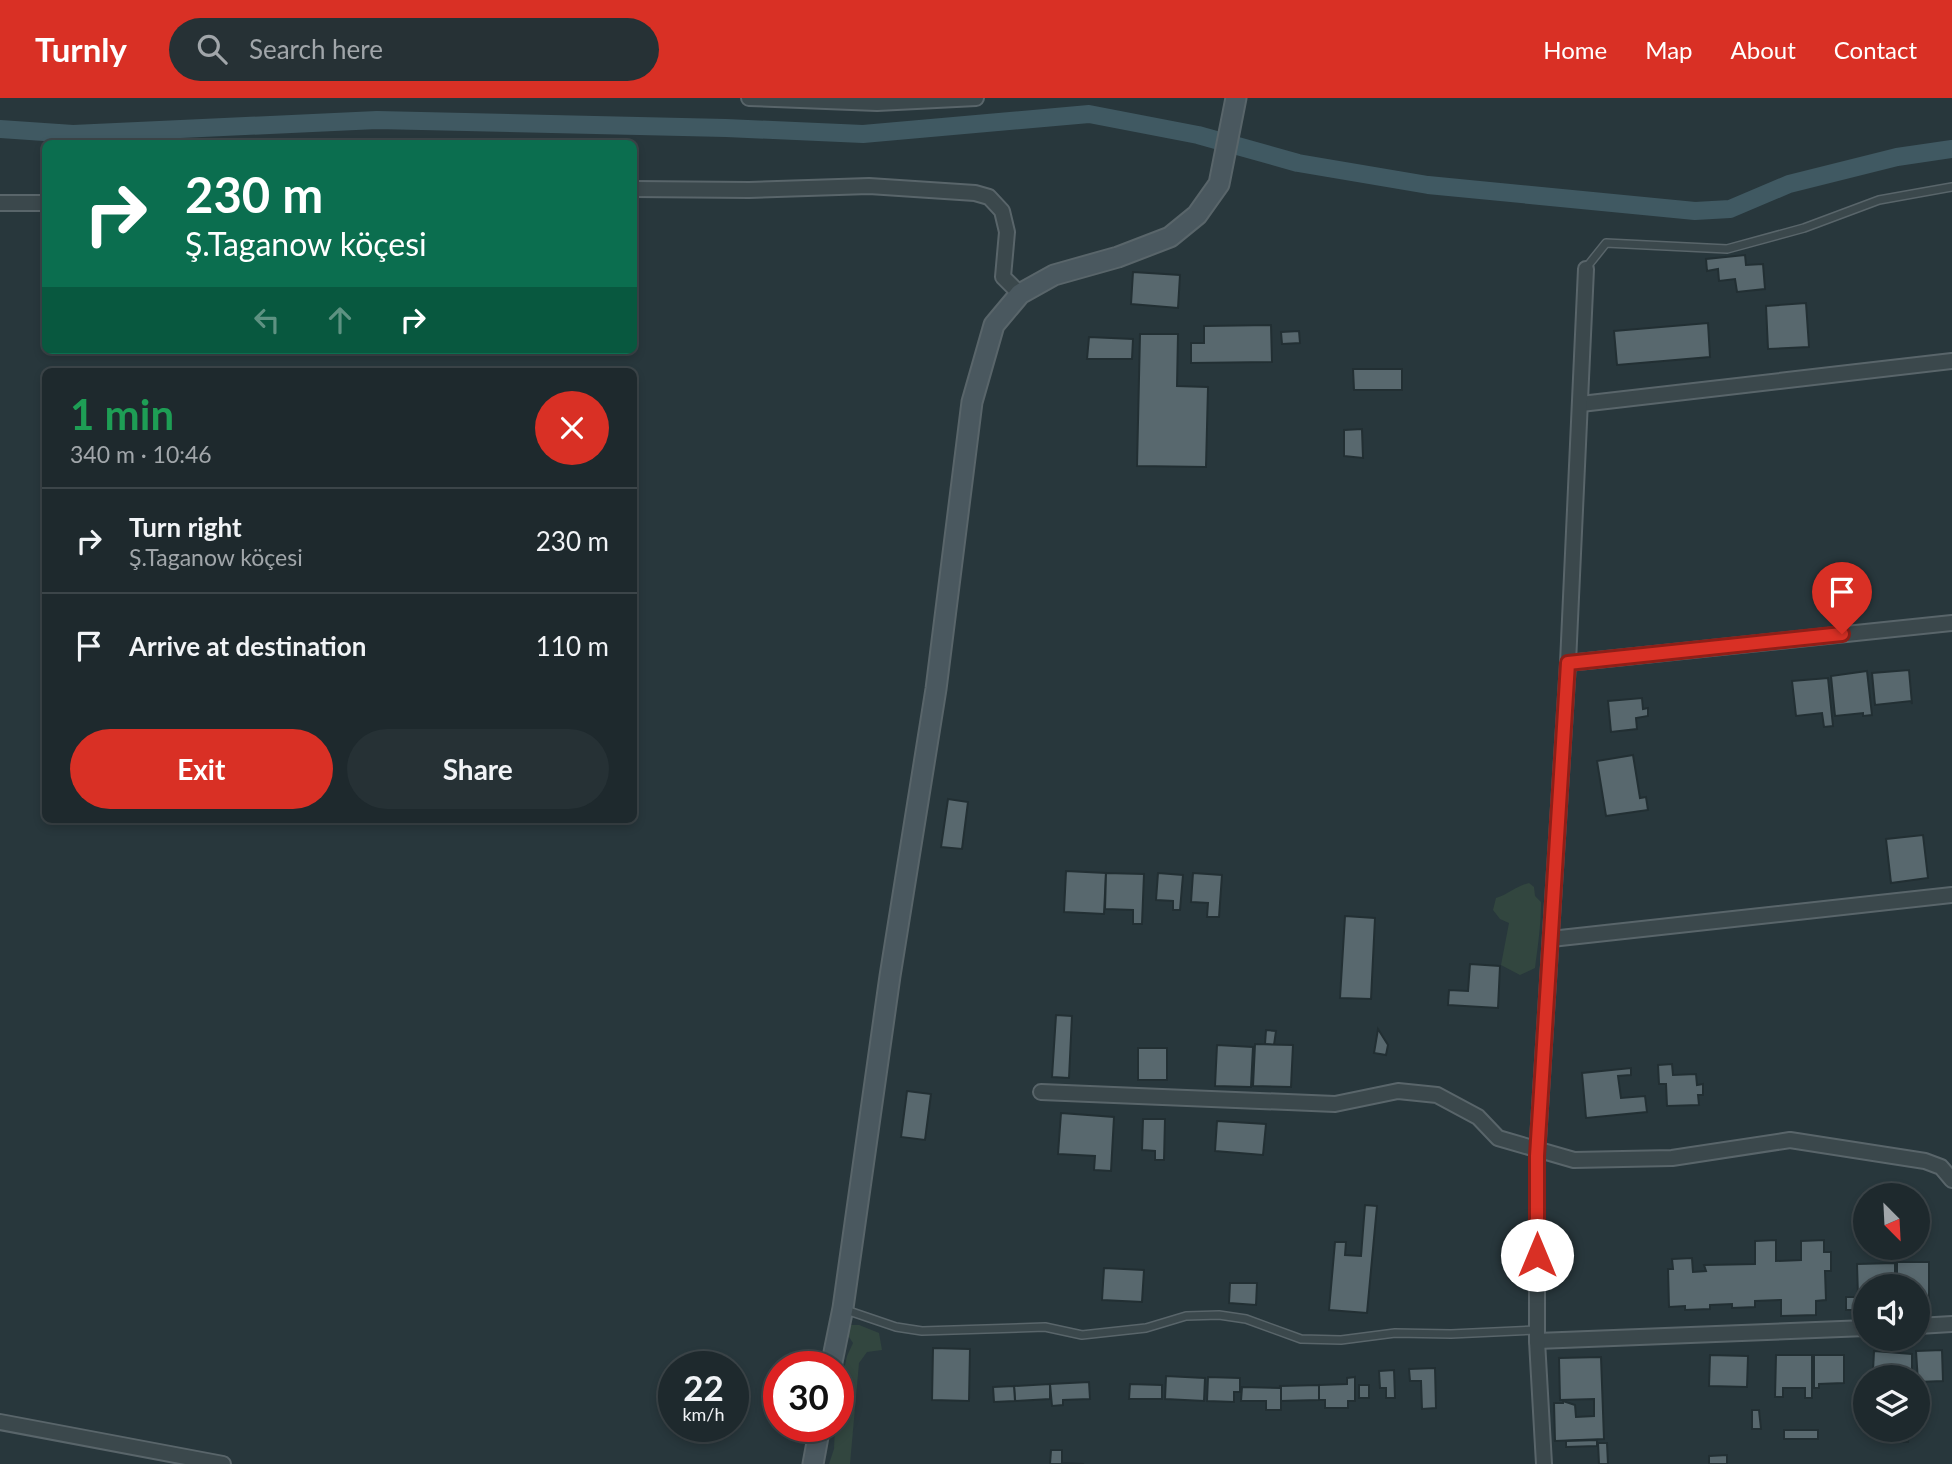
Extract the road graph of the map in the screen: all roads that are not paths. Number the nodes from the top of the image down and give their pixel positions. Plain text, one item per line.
1 (749, 98) edge
2 (976, 98) edge
3 (1235, 102) edge
4 (1952, 187) edge
5 (637, 189) edge
6 (0, 203) edge
7 (42, 204) edge
8 (1586, 269) joint
9 (1020, 294) junction
10 (1952, 361) edge
11 (1581, 404) junction
12 (1952, 623) edge
13 (1568, 663) junction
14 (1952, 895) edge
15 (1551, 939) junction
16 (1041, 1092) dead end
17 (1538, 1150) junction
18 (1952, 1181) edge
19 (843, 1308) junction
20 (1952, 1324) edge
21 (1930, 1325) edge
22 (1853, 1328) edge
23 (1537, 1335) junction
24 (834, 1351) edge
25 (0, 1422) edge
26 (817, 1442) edge
27 (223, 1464) edge
28 (813, 1464) edge
29 (1544, 1464) edge

1 - 2 street
3 - 9 street
4 - 8 lane
5 - 9 street
6 - 7 street
8 - 11 street
9 - 19 street
10 - 11 street
11 - 13 street
12 - 13 street
13 - 15 street
14 - 15 street
15 - 17 street
16 - 17 street
17 - 18 street
17 - 23 street
19 - 23 lane
19 - 24 street
20 - 21 street
22 - 23 street
23 - 29 street
25 - 27 street
26 - 28 street

